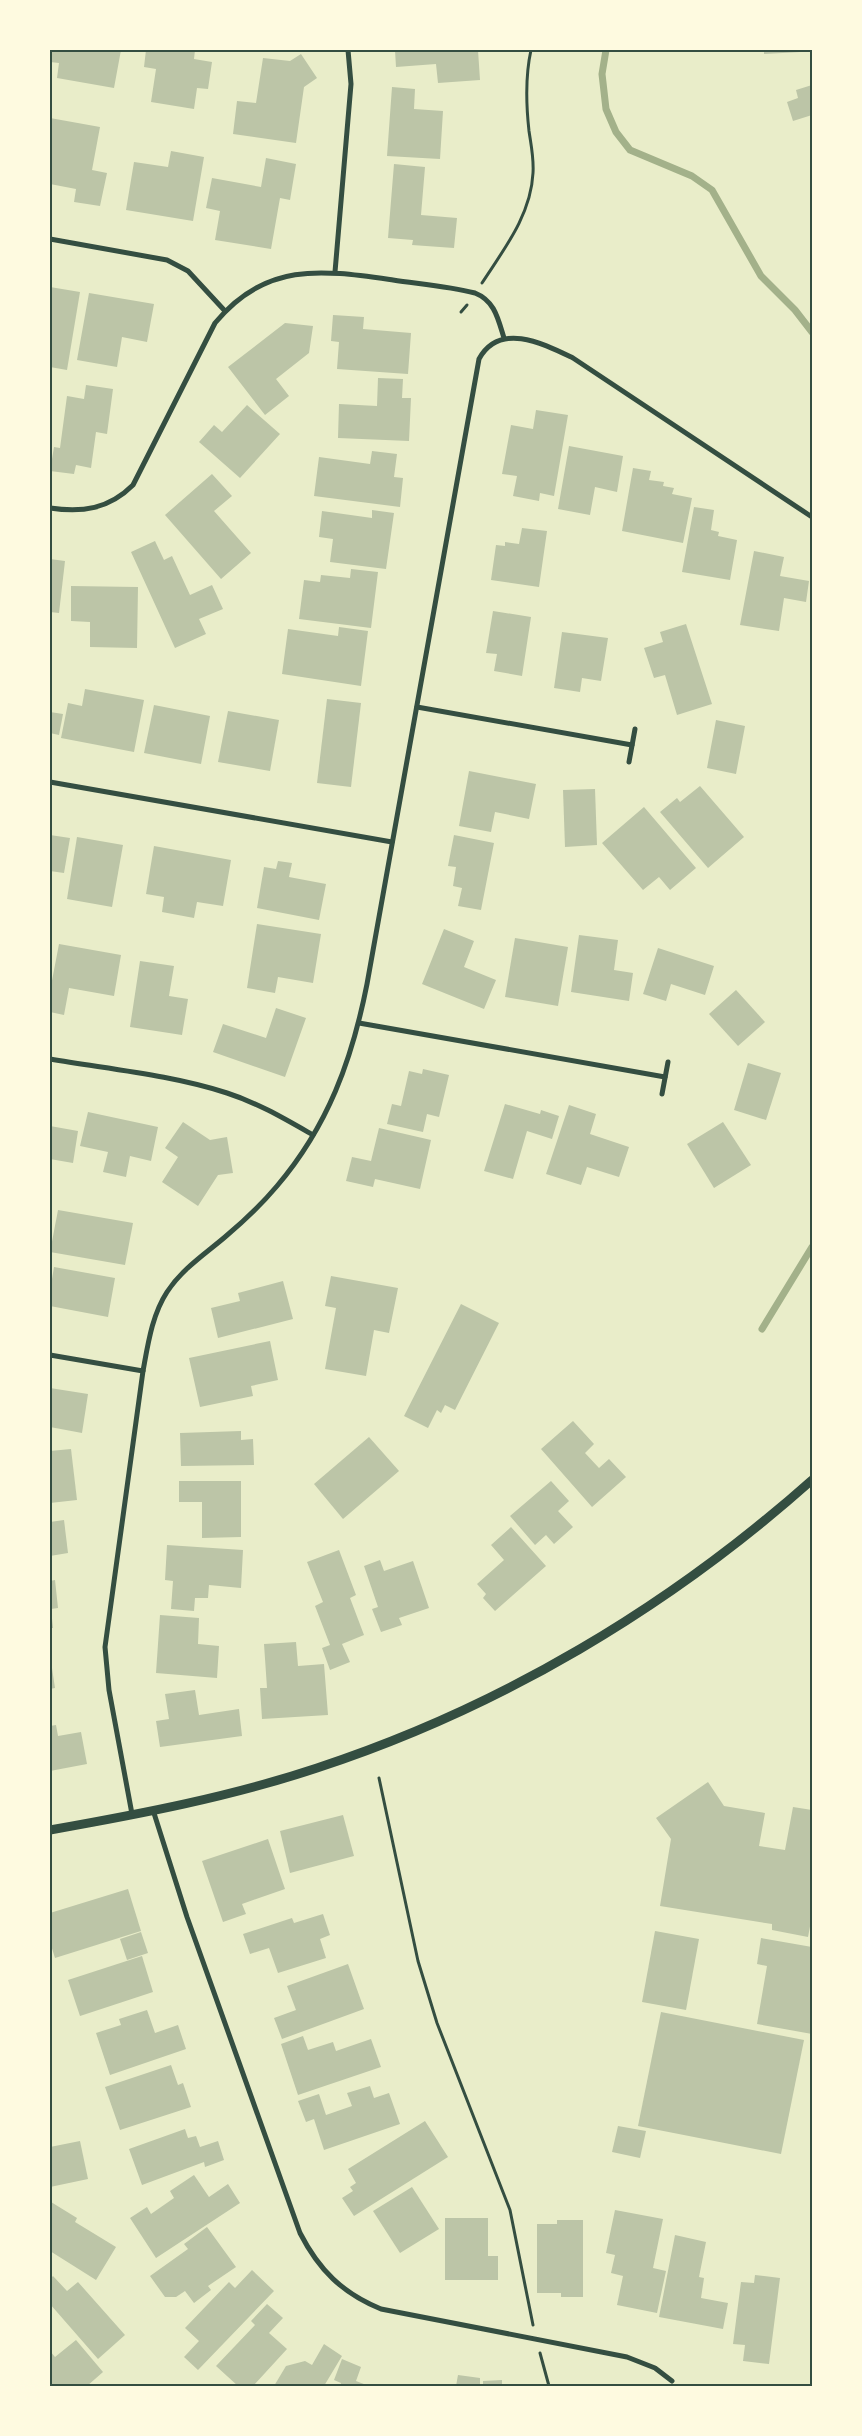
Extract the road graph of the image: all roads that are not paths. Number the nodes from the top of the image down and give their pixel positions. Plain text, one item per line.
1 (348, 50) edge
2 (50, 239) edge
3 (335, 272) junction
4 (225, 311) junction
5 (504, 338) junction
6 (50, 508) edge
7 (812, 517) edge
8 (417, 707) junction
9 (635, 729) dead end
10 (632, 746) junction
11 (629, 762) dead end
12 (50, 782) edge
13 (392, 842) junction
14 (359, 1023) junction
15 (50, 1059) edge
16 (668, 1062) dead end
17 (665, 1077) junction
18 (662, 1094) dead end
19 (313, 1135) junction
20 (50, 1355) edge
21 (143, 1371) junction
22 (812, 1480) edge
23 (153, 1810) junction
24 (132, 1814) junction
25 (50, 1830) edge
26 (672, 2381) dead end

1 - 3 street
2 - 4 street
3 - 4 street
3 - 5 street
4 - 6 street
5 - 7 street
5 - 8 street
8 - 10 street
8 - 13 street
9 - 10 street
10 - 11 street
12 - 13 street
13 - 14 street
14 - 17 street
14 - 19 street
15 - 19 street
16 - 17 street
17 - 18 street
19 - 21 street
20 - 21 street
21 - 24 street
22 - 23 street
23 - 24 street
23 - 26 street
24 - 25 street

